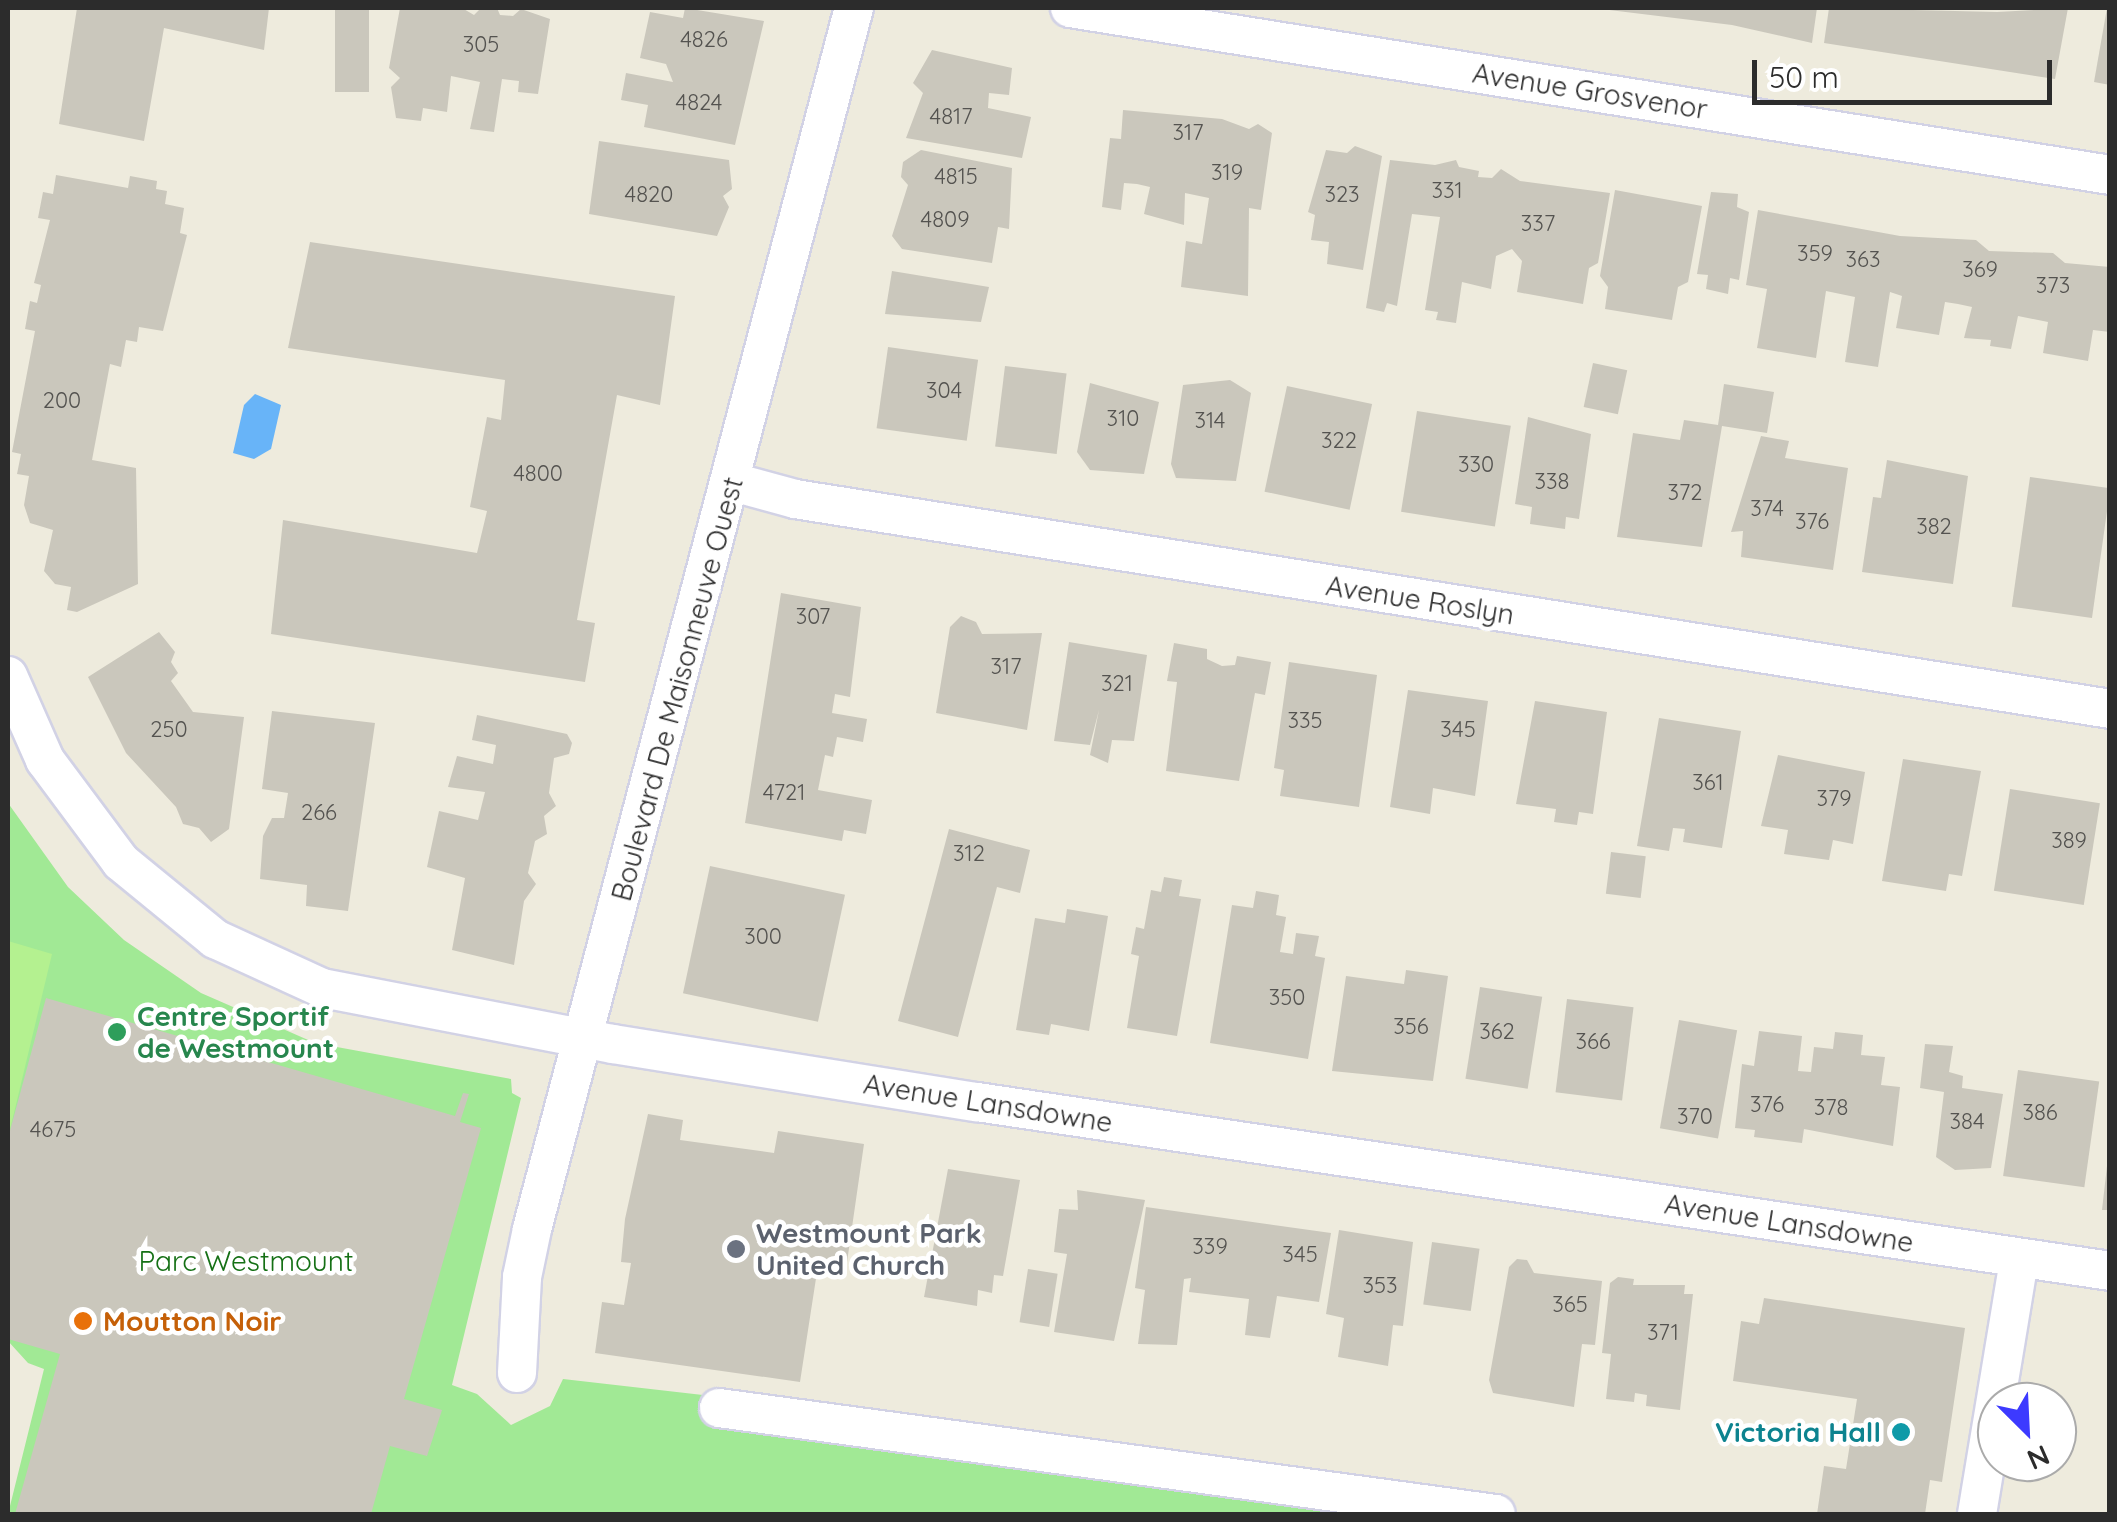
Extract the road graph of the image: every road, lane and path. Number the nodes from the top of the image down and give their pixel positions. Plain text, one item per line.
1 (854, 8) edge
2 (1070, 8) edge
3 (2110, 175) edge
4 (733, 482) junction
5 (8, 676) edge
6 (2110, 709) edge
7 (584, 1038) junction
8 (2019, 1259) junction
9 (2110, 1272) edge
10 (516, 1373) dead end
11 (719, 1408) dead end
12 (1496, 1514) edge
13 (1977, 1514) edge

1 - 4 street, Boulevard De Maisonneuve Ouest
2 - 3 street, Avenue Grosvenor
4 - 6 street, Avenue Roslyn
4 - 7 street, Boulevard De Maisonneuve Ouest
5 - 7 street, Avenue Lansdowne
7 - 8 street, Avenue Lansdowne
7 - 10 street, Boulevard De Maisonneuve Ouest
8 - 9 street, Avenue Lansdowne
8 - 13 street
11 - 12 street

